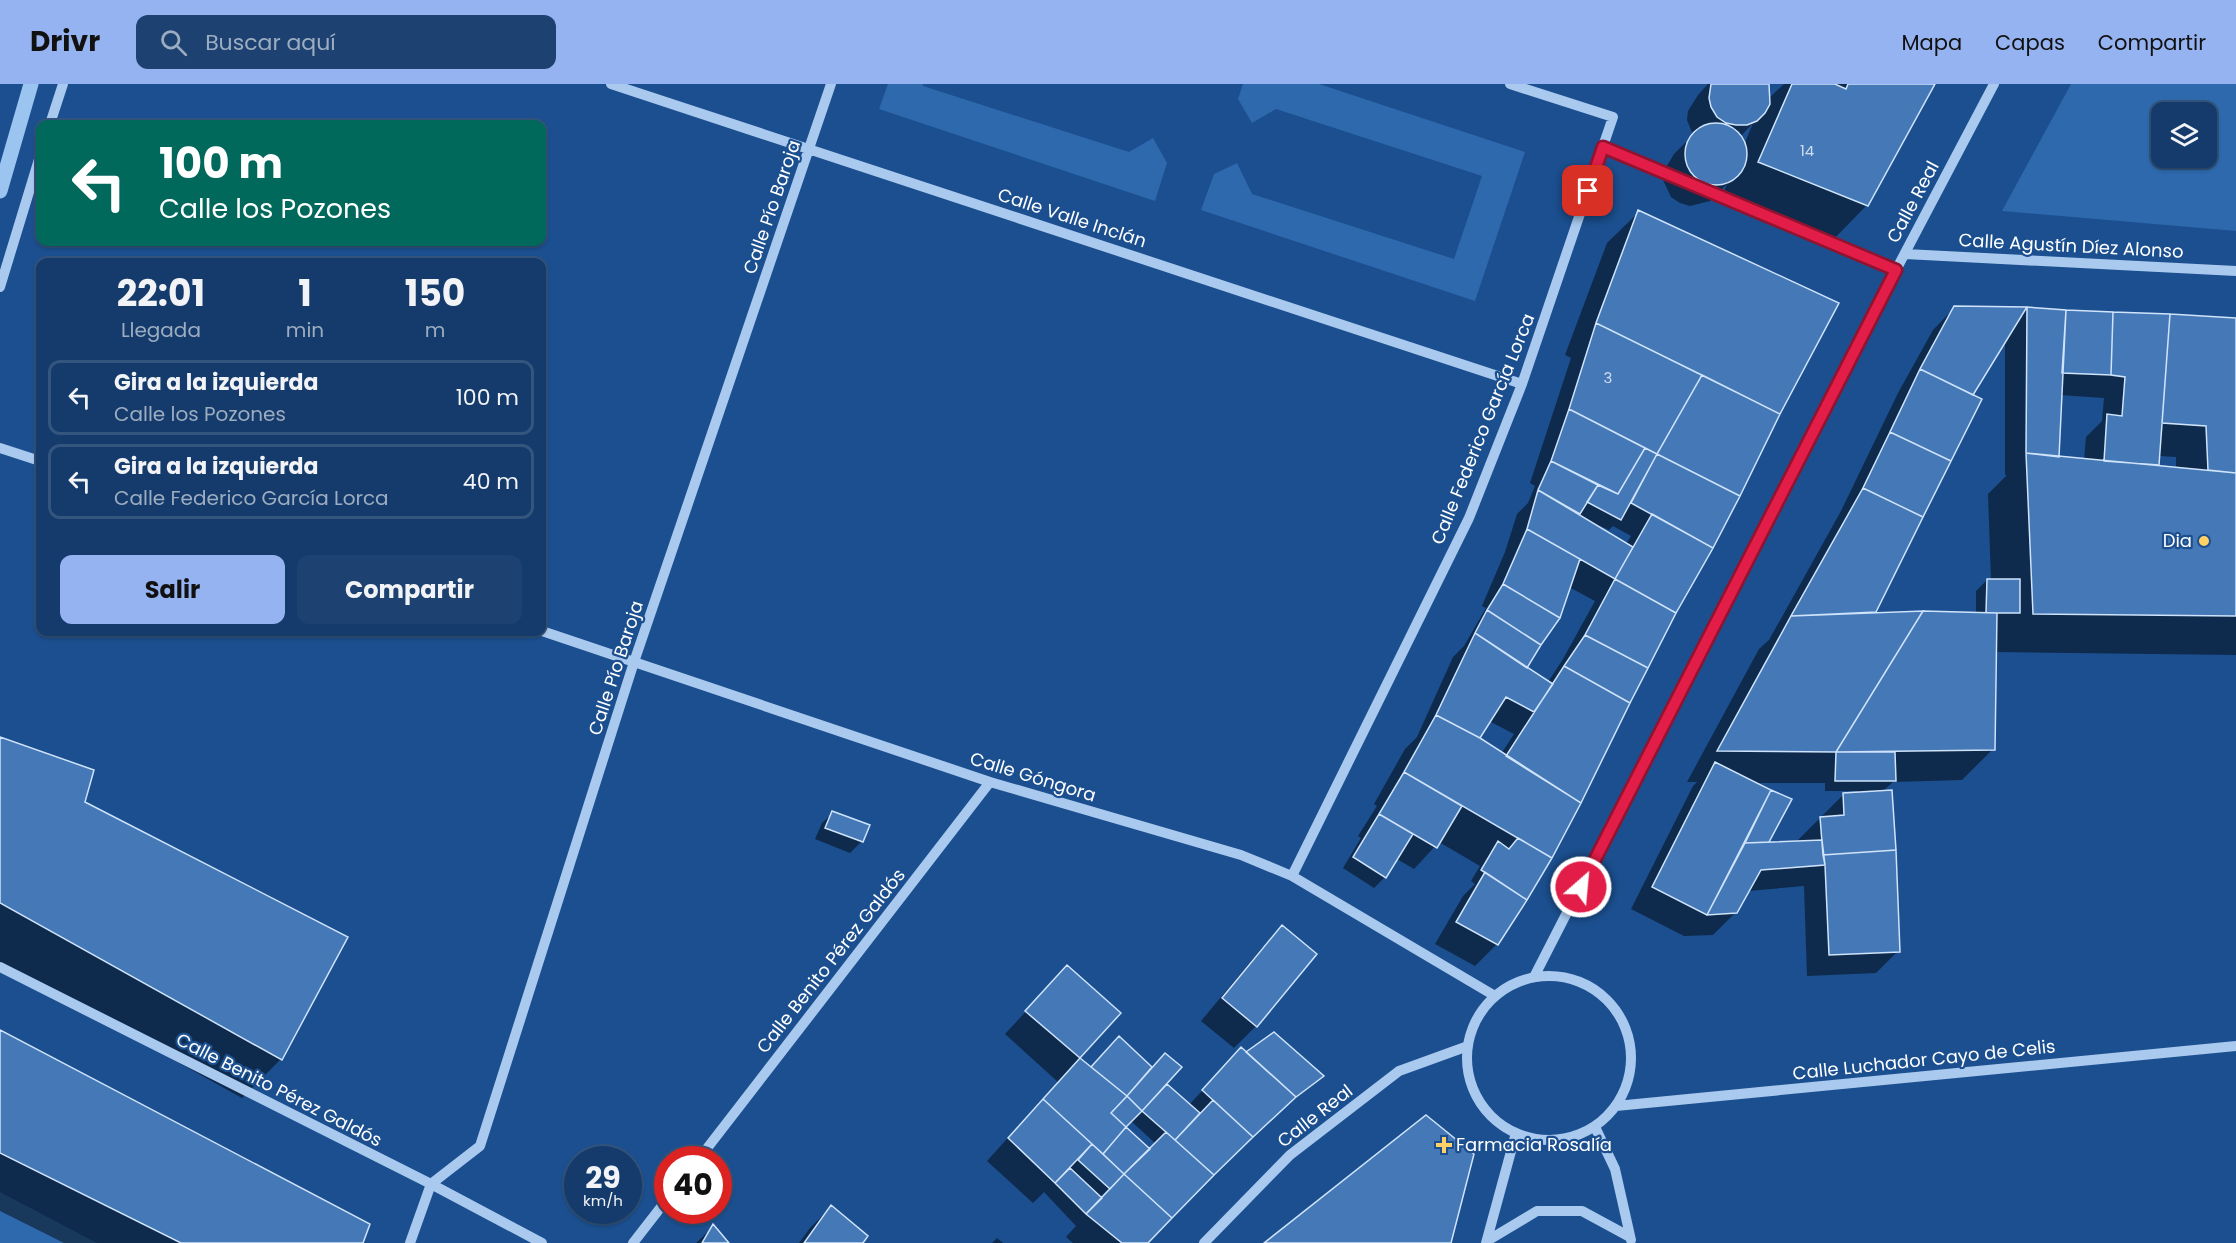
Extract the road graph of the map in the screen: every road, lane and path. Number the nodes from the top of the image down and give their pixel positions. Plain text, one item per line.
1 (63, 84) edge
2 (611, 84) edge
3 (831, 84) edge
4 (1510, 84) edge
5 (1995, 84) edge
6 (51, 120) edge
7 (1603, 147) junction
8 (809, 149) junction
9 (36, 169) edge
10 (1905, 254) junction
11 (1896, 270) junction
12 (2236, 271) edge
13 (0, 287) edge
14 (1522, 384) junction
15 (0, 448) edge
16 (36, 460) edge
17 (546, 632) edge
18 (634, 662) junction
19 (990, 782) junction
20 (1292, 876) junction
21 (0, 967) edge
22 (1534, 977) junction
23 (1495, 996) junction
24 (1468, 1046) junction
25 (2236, 1046) edge
26 (1616, 1106) junction
27 (1595, 1126) junction
28 (1516, 1133) junction
29 (709, 1146) edge
30 (431, 1184) junction
31 (654, 1216) edge
32 (1631, 1240) edge
33 (1486, 1242) edge
34 (410, 1243) edge
35 (542, 1243) edge
36 (633, 1243) edge
37 (1204, 1243) edge

1 - 6 street
2 - 8 street, Calle Valle Inclán
3 - 8 street, Calle Pío Baroja
4 - 7 street, Calle Federico García Lorca
5 - 10 street, Calle Real
7 - 11 street
7 - 14 street, Calle Federico García Lorca
8 - 14 street, Calle Valle Inclán
8 - 18 street, Calle Pío Baroja
9 - 13 street
10 - 11 street, Calle Real
10 - 12 street, Calle Agustín Díez Alonso
11 - 22 street, Calle Real
14 - 20 street, Calle Federico García Lorca
15 - 16 street
17 - 18 street, Calle Góngora
18 - 19 street, Calle Góngora
18 - 30 street, Calle Pío Baroja
19 - 20 street, Calle Góngora
19 - 29 street, Calle Benito Pérez Galdós
20 - 23 street, Calle Góngora
21 - 30 street, Calle Benito Pérez Galdós
22 - 23 street
22 - 26 street
23 - 24 street
24 - 28 street
24 - 37 street, Calle Real
25 - 26 street, Calle Luchador Cayo de Celis
26 - 27 street
27 - 28 street
27 - 32 street
28 - 33 street
30 - 34 street
30 - 35 street, Calle Benito Pérez Galdós
31 - 36 street
32 - 33 street

